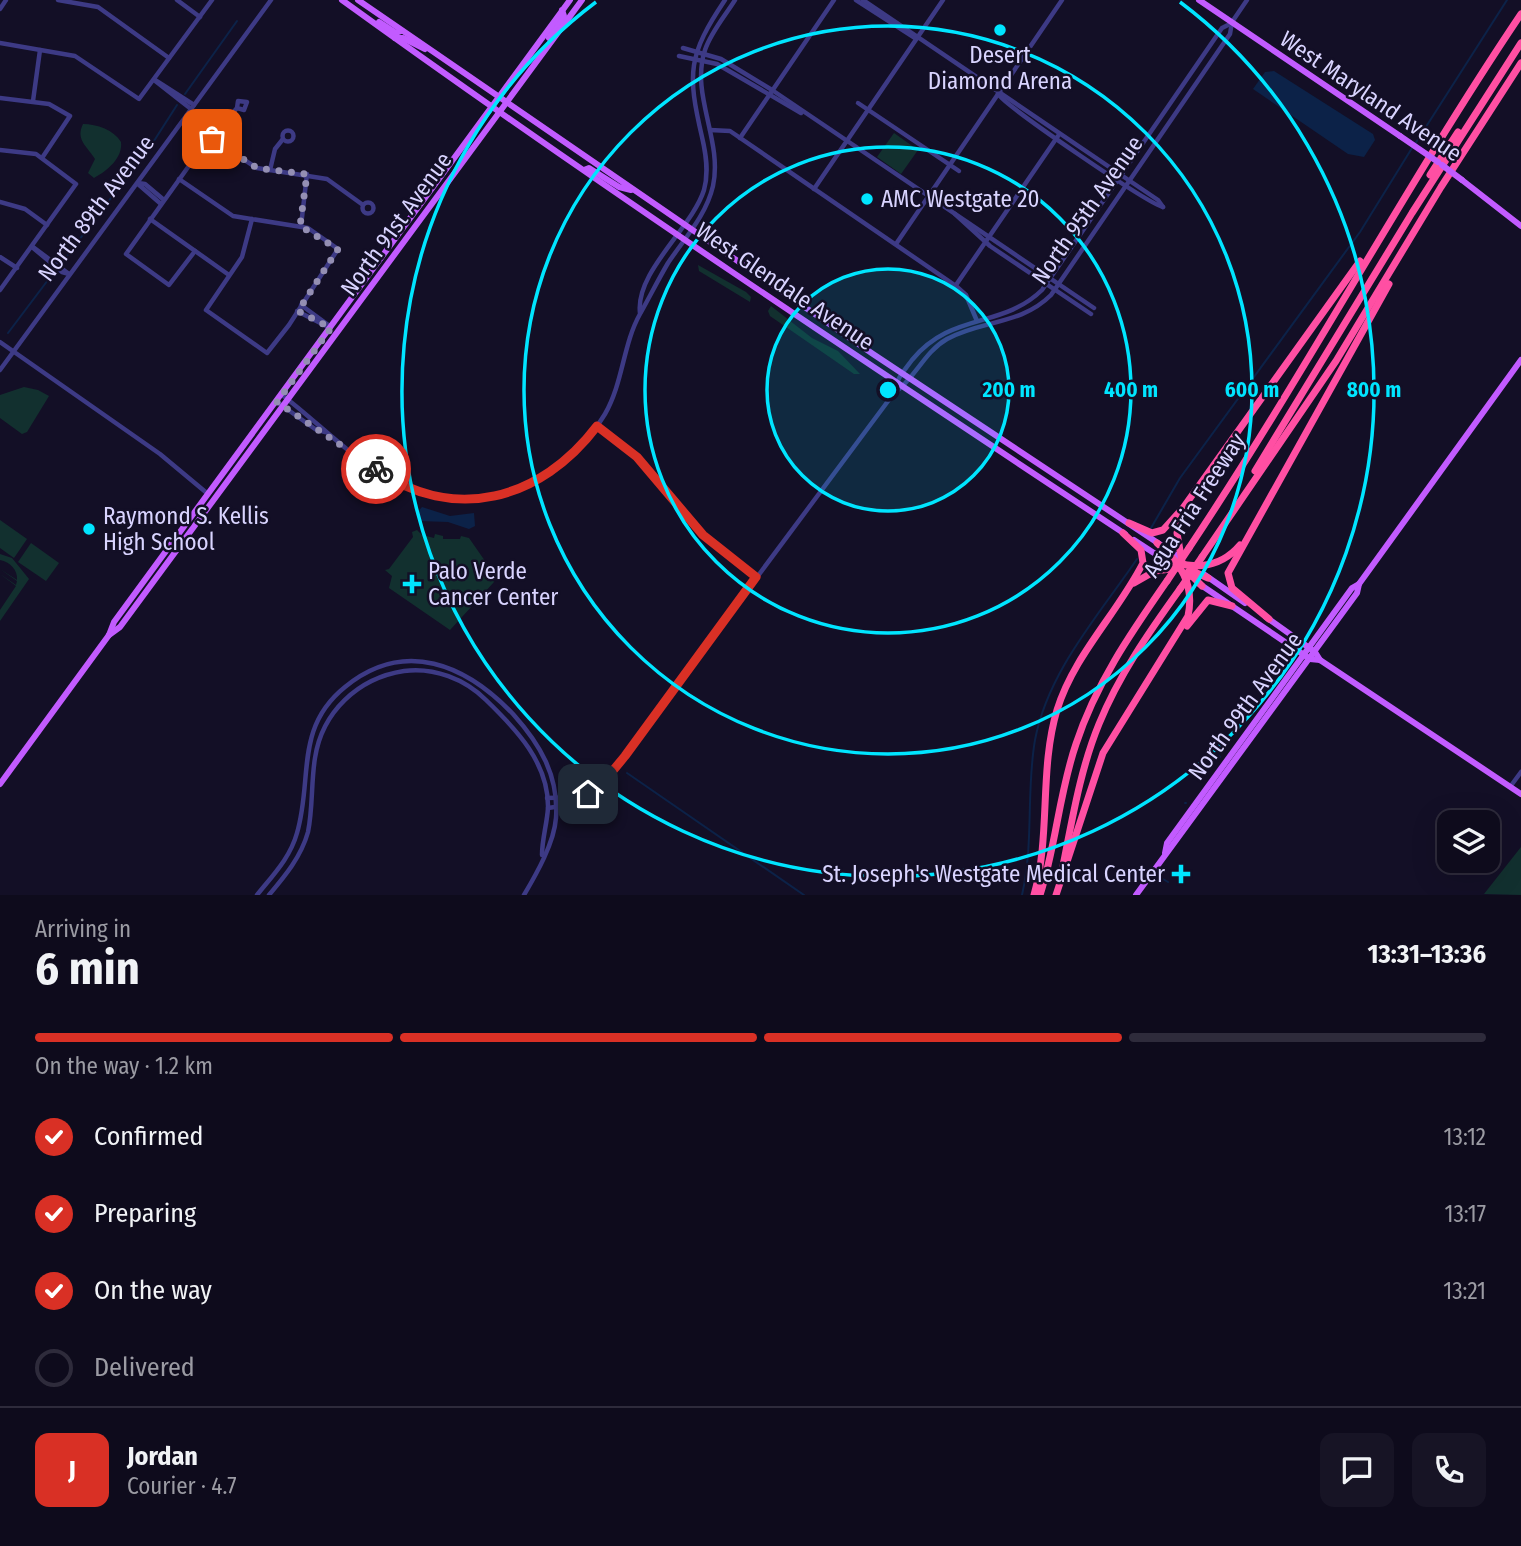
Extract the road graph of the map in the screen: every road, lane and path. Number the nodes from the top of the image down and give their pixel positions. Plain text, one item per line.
1 (6, 0) edge
2 (58, 0) edge
3 (177, 0) edge
4 (212, 0) edge
5 (271, 0) edge
6 (342, 0) edge
7 (358, 0) edge
8 (570, 0) edge
9 (582, 0) edge
10 (725, 0) edge
11 (736, 0) edge
12 (834, 0) edge
13 (856, 0) edge
14 (863, 0) edge
15 (943, 0) edge
16 (1062, 0) edge
17 (1199, 0) edge
18 (1247, 0) edge
19 (86, 2) edge
20 (0, 9) edge
21 (562, 10) junction
22 (1521, 14) edge
23 (363, 15) junction
24 (200, 17) junction
25 (1232, 22) junction
26 (401, 31) junction
27 (1521, 36) edge
28 (395, 38) junction
29 (916, 38) junction
30 (0, 43) edge
31 (1521, 43) edge
32 (683, 48) dead end
33 (40, 50) junction
34 (546, 50) junction
35 (431, 51) junction
36 (695, 52) junction
37 (679, 56) dead end
38 (704, 57) junction
39 (169, 58) junction
40 (694, 58) junction
41 (1521, 63) edge
42 (154, 80) junction
43 (771, 92) junction
44 (998, 93) junction
45 (0, 97) edge
46 (497, 98) junction
47 (33, 101) junction
48 (858, 103) dead end
49 (507, 104) junction
50 (192, 107) junction
51 (491, 107) junction
52 (237, 108) dead end
53 (1476, 108) junction
54 (868, 110) junction
55 (500, 113) junction
56 (710, 130) junction
57 (1058, 135) junction
58 (740, 138) junction
59 (212, 139) junction
60 (284, 139) dead end
61 (846, 141) junction
62 (0, 150) edge
63 (42, 158) junction
64 (1440, 163) junction
65 (949, 165) junction
66 (270, 170) junction
67 (584, 170) junction
68 (958, 171) dead end
69 (307, 174) junction
70 (1123, 175) junction
71 (179, 179) junction
72 (1130, 180) junction
73 (1119, 181) junction
74 (138, 183) junction
75 (1126, 186) junction
76 (814, 189) junction
77 (632, 190) junction
78 (928, 196) junction
79 (0, 202) edge
80 (162, 202) junction
81 (422, 202) junction
82 (363, 205) dead end
83 (430, 208) junction
84 (150, 219) junction
85 (252, 219) junction
86 (47, 225) junction
87 (300, 226) junction
88 (1521, 226) edge
89 (1385, 227) junction
90 (687, 228) junction
91 (677, 234) junction
92 (684, 239) junction
93 (988, 239) junction
94 (896, 244) junction
95 (1391, 244) junction
96 (32, 247) junction
97 (195, 251) junction
98 (0, 257) edge
99 (1399, 257) junction
100 (17, 268) junction
101 (69, 274) junction
102 (229, 275) junction
103 (1051, 278) junction
104 (1059, 284) junction
105 (1046, 285) junction
106 (956, 286) junction
107 (0, 290) edge
108 (1055, 290) junction
109 (299, 308) junction
110 (640, 314) junction
111 (977, 321) junction
112 (331, 328) junction
113 (0, 342) edge
114 (12, 351) junction
115 (323, 353) junction
116 (1521, 360) edge
117 (0, 370) edge
118 (902, 373) junction
119 (909, 378) junction
120 (896, 382) junction
121 (903, 387) junction
122 (894, 393) junction
123 (283, 401) junction
124 (597, 426) junction
125 (1239, 472) junction
126 (1247, 487) junction
127 (208, 494) junction
128 (1183, 508) junction
129 (1129, 523) junction
130 (189, 533) junction
131 (1123, 533) junction
132 (1248, 535) junction
133 (1157, 542) joint
134 (1158, 556) joint
135 (1183, 567) junction
136 (756, 577) junction
137 (1208, 578) joint
138 (1359, 584) junction
139 (1202, 586) joint
140 (144, 588) junction
141 (1125, 592) junction
142 (1232, 606) junction
143 (1269, 619) junction
144 (1177, 636) junction
145 (1308, 647) junction
146 (1315, 652) junction
147 (1303, 654) junction
148 (1310, 659) junction
149 (1320, 660) junction
150 (1268, 703) junction
151 (1270, 713) junction
152 (1260, 714) junction
153 (1236, 754) junction
154 (1521, 772) edge
155 (0, 784) edge
156 (1510, 787) junction
157 (598, 789) junction
158 (1521, 794) edge
159 (547, 798) junction
160 (556, 798) junction
161 (302, 806) junction
162 (311, 806) junction
163 (548, 808) junction
164 (556, 808) junction
165 (542, 857) junction
166 (257, 895) edge
167 (269, 895) edge
168 (524, 895) edge
169 (1034, 895) edge
170 (1040, 895) edge
171 (1056, 895) edge
172 (1136, 895) edge

1 - 20 street
2 - 19 street
3 - 24 street
4 - 24 street
5 - 50 street, North 89th Avenue
6 - 23 main road, West Glendale Avenue
7 - 26 main road, West Glendale Avenue
8 - 21 main road, North 91st Avenue
9 - 34 main road, North 91st Avenue
10 - 36 street
11 - 38 street
12 - 43 street
13 - 29 street
14 - 29 street
15 - 29 street
16 - 44 street
17 - 25 main road, West Maryland Avenue
18 - 25 street, North 95th Avenue
19 - 39 street
21 - 34 main road
21 - 46 main road, North 91st Avenue
22 - 89 highway, Agua Fria Freeway
23 - 26 main road
23 - 28 main road, West Glendale Avenue
24 - 39 street
25 - 64 main road, West Maryland Avenue, bridge
25 - 70 street, North 95th Avenue
25 - 72 street, North 95th Avenue
26 - 35 main road, West Glendale Avenue
27 - 53 highway
28 - 35 main road
28 - 51 main road, West Glendale Avenue
29 - 44 street
29 - 54 street
30 - 33 street
31 - 53 highway
32 - 36 street
33 - 42 street
33 - 47 street
34 - 49 main road, North 91st Avenue
35 - 46 main road, West Glendale Avenue
36 - 38 street
36 - 40 street
37 - 40 street
38 - 40 street
38 - 43 street
38 - 56 street
39 - 42 street
40 - 90 street
41 - 99 highway, Agua Fria Freeway
42 - 50 street
43 - 58 street
43 - 61 street
44 - 57 street
44 - 65 street
45 - 47 street
46 - 49 main road, West Glendale Avenue
46 - 51 main road, North 91st Avenue
47 - 63 street
48 - 54 street
49 - 55 main road, North 91st Avenue
49 - 77 main road, West Glendale Avenue
50 - 74 street, North 89th Avenue
51 - 55 main road, West Glendale Avenue
51 - 81 main road, North 91st Avenue
52 - 59 street
53 - 64 highway
54 - 61 street
54 - 65 street
55 - 67 main road, West Glendale Avenue
55 - 83 main road, North 91st Avenue
56 - 58 street
56 - 90 street
57 - 70 street
57 - 73 street
57 - 93 street
58 - 76 street
59 - 66 street
59 - 71 street
60 - 66 street
61 - 76 street
61 - 78 street
62 - 63 street
63 - 86 street
64 - 88 main road, West Maryland Avenue, bridge
64 - 95 highway
65 - 68 street
65 - 78 street
66 - 69 street
67 - 77 main road
67 - 91 main road, West Glendale Avenue
69 - 82 street
69 - 87 street
70 - 72 street
70 - 73 street, North 95th Avenue
71 - 80 street
71 - 85 street
72 - 75 street, North 95th Avenue
72 - 75 street
73 - 75 street
73 - 103 street, North 95th Avenue
74 - 80 street
74 - 101 street, North 89th Avenue
75 - 104 street, North 95th Avenue
76 - 94 street
77 - 90 main road, West Glendale Avenue
78 - 93 street
78 - 94 street
79 - 86 street
80 - 84 street
81 - 83 main road
81 - 112 main road, North 91st Avenue
83 - 115 main road, North 91st Avenue
84 - 97 street
84 - 97 street
85 - 87 street
85 - 102 street
86 - 96 street
87 - 109 street
89 - 125 highway, Agua Fria Freeway
89 - 128 highway
90 - 91 street
90 - 92 street
90 - 118 main road, West Glendale Avenue
91 - 92 main road, West Glendale Avenue
91 - 110 street
92 - 110 street
92 - 120 main road, West Glendale Avenue
93 - 103 street
93 - 105 street
93 - 106 street
94 - 106 street
95 - 125 highway
95 - 126 highway
96 - 100 street
96 - 101 street
97 - 102 street
98 - 100 street
99 - 126 highway, Agua Fria Freeway
99 - 132 highway
100 - 107 street
101 - 114 street, North 89th Avenue
102 - 109 street
103 - 104 street
103 - 105 street, North 95th Avenue
104 - 108 street, North 95th Avenue
104 - 108 street
105 - 108 street
105 - 111 street, North 95th Avenue
106 - 111 street
108 - 119 street, North 95th Avenue
109 - 112 street
110 - 124 street
111 - 118 street, North 95th Avenue
112 - 115 main road
112 - 123 main road, North 91st Avenue
113 - 114 street
114 - 117 street, North 89th Avenue
114 - 127 street
115 - 123 main road, North 91st Avenue
116 - 138 main road, North 99th Avenue
118 - 119 main road, West Glendale Avenue
118 - 120 street, North 95th Avenue
119 - 121 street, North 95th Avenue
119 - 129 main road, West Glendale Avenue
120 - 121 main road, West Glendale Avenue
120 - 122 street, North 95th Avenue
121 - 122 street, North 95th Avenue
121 - 131 main road, West Glendale Avenue
122 - 136 street, North 95th Avenue
123 - 124 street
123 - 127 main road, North 91st Avenue
123 - 130 main road, North 91st Avenue
124 - 136 street
125 - 170 highway, Agua Fria Freeway, bridge
126 - 171 highway, Agua Fria Freeway, bridge
127 - 130 main road
127 - 140 main road, North 91st Avenue
128 - 129 highway
128 - 135 highway
129 - 133 main road, West Glendale Avenue
130 - 140 main road, North 91st Avenue
131 - 134 main road, West Glendale Avenue
131 - 141 highway
132 - 135 highway
132 - 143 highway
133 - 135 highway
134 - 135 highway
135 - 137 highway
135 - 139 highway
135 - 141 highway
135 - 144 highway
136 - 157 street, North 95th Avenue
137 - 143 main road
138 - 145 main road, North 99th Avenue
138 - 146 main road, North 99th Avenue
139 - 142 main road
140 - 155 main road, North 91st Avenue
141 - 169 highway
142 - 144 highway
142 - 147 main road
143 - 145 main road
144 - 171 highway
145 - 146 main road
145 - 147 main road, North 99th Avenue
146 - 148 main road, North 99th Avenue
146 - 149 main road
147 - 148 main road
147 - 150 main road, North 99th Avenue
148 - 149 main road
148 - 151 main road, North 99th Avenue
149 - 156 main road
150 - 151 main road
150 - 152 main road, North 99th Avenue
151 - 152 main road
151 - 153 main road, North 99th Avenue
152 - 153 main road, North 99th Avenue
153 - 172 main road, North 99th Avenue
154 - 156 street
156 - 158 main road
157 - 160 street
157 - 164 street, North 95th Avenue
159 - 160 street
159 - 162 street
159 - 163 street
160 - 161 street
160 - 164 street
161 - 162 street
161 - 166 street
162 - 167 street
163 - 164 street, North 95th Avenue
163 - 165 street
164 - 165 street
165 - 168 street

